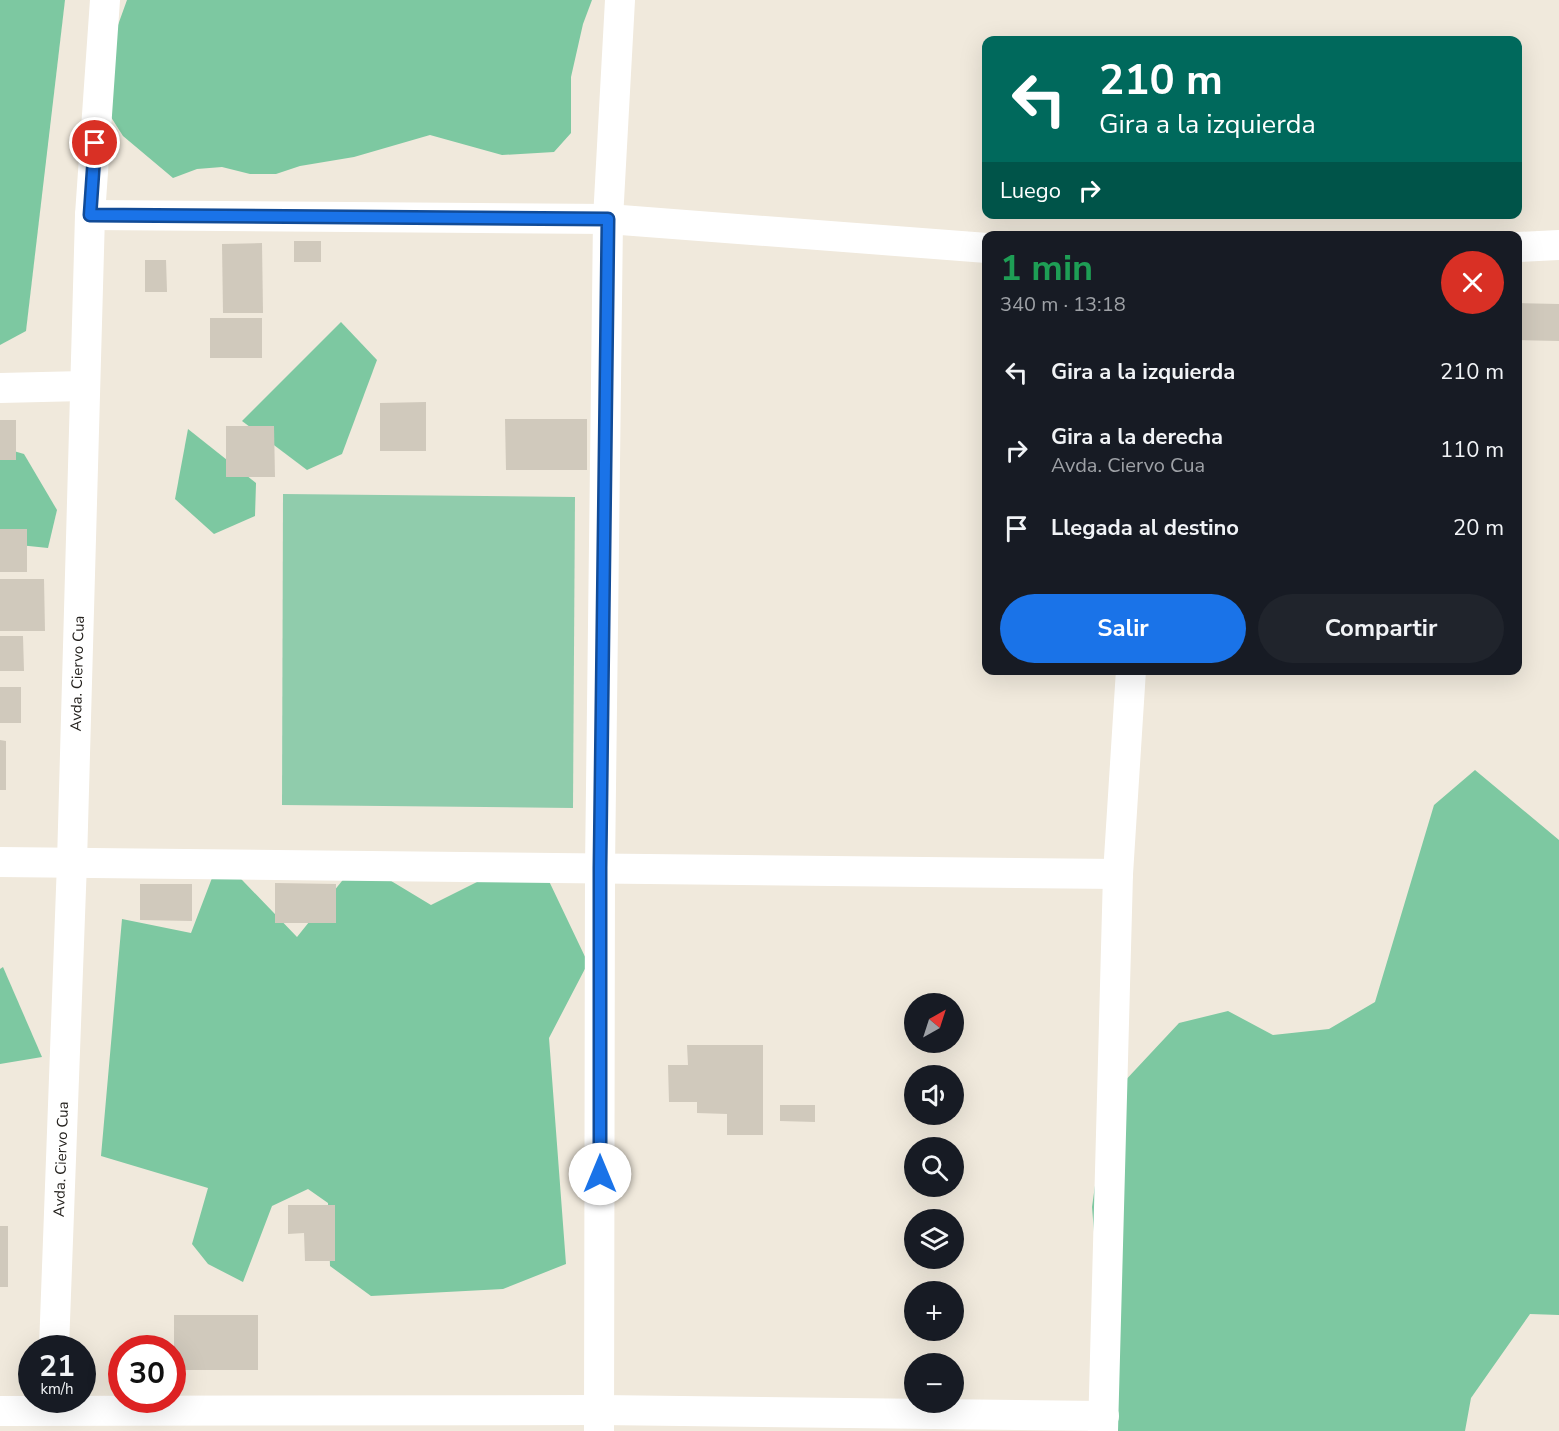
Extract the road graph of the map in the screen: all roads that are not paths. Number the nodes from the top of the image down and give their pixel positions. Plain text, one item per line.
1 (105, 0) edge
2 (620, 0) edge
3 (90, 215) junction
4 (608, 219) junction
5 (1559, 245) edge
6 (1522, 247) edge
7 (982, 248) edge
8 (84, 386) junction
9 (0, 388) edge
10 (1131, 675) edge
11 (0, 862) edge
12 (72, 862) junction
13 (600, 868) junction
14 (1118, 874) junction
15 (54, 1335) edge
16 (0, 1411) edge
17 (51, 1414) edge
18 (599, 1420) edge
19 (1103, 1423) edge

1 - 3 street, Avda. Ciervo Cua
2 - 4 street
3 - 4 street
3 - 8 street, Avda. Ciervo Cua
4 - 7 street
4 - 13 street
5 - 6 street
8 - 9 street
8 - 12 street, Avda. Ciervo Cua
10 - 14 street
11 - 12 street
12 - 13 street
12 - 15 street, Avda. Ciervo Cua
13 - 14 street
13 - 18 street
14 - 19 street
16 - 17 street
17 - 18 street
18 - 19 street

